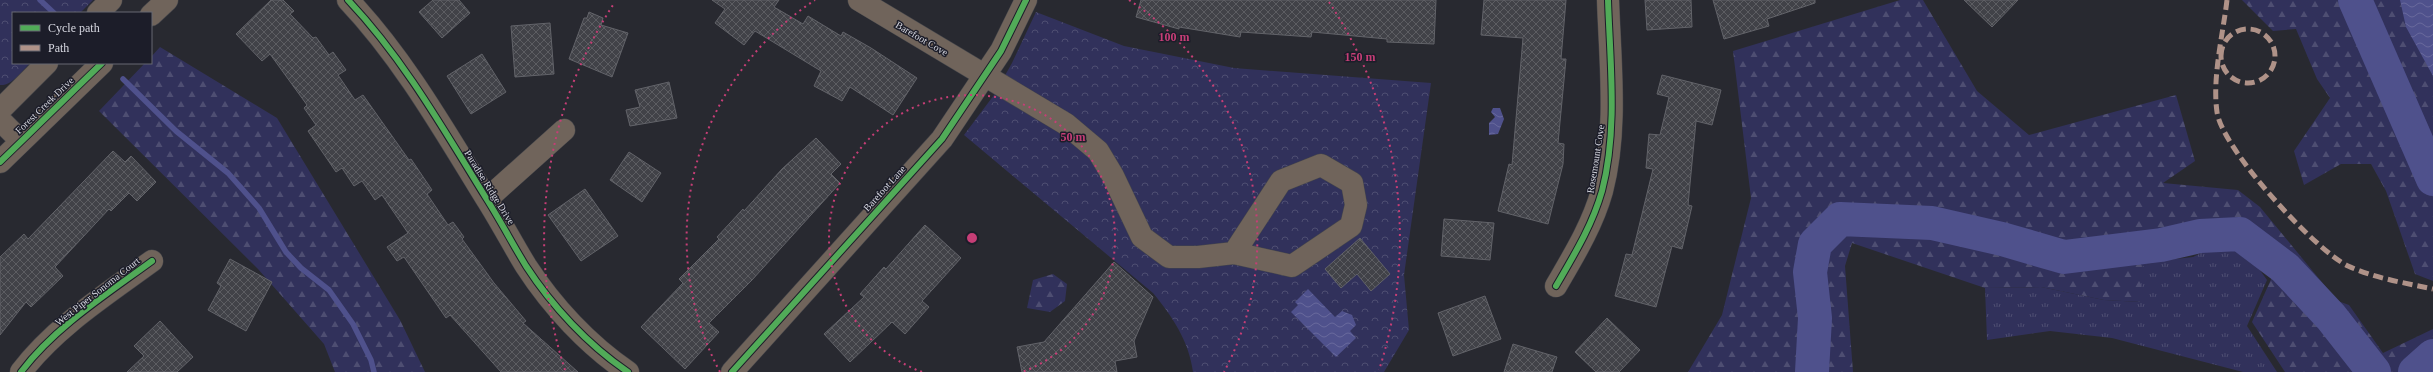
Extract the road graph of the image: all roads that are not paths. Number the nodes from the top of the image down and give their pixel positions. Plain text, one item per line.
1 (111, 0) edge
2 (167, 0) edge
3 (348, 0) edge
4 (859, 0) edge
5 (1026, 0) edge
6 (1608, 0) edge
7 (99, 12) edge
8 (152, 14) edge
9 (46, 64) edge
10 (101, 64) edge
11 (986, 75) junction
12 (0, 110) edge
13 (0, 120) edge
14 (564, 130) dead end
15 (21, 141) junction
16 (0, 162) edge
17 (486, 199) junction
18 (1234, 253) junction
19 (152, 261) dead end
20 (1556, 286) dead end
21 (21, 372) edge
22 (628, 372) edge
23 (732, 372) edge

1 - 7 street
2 - 8 street
3 - 17 street, Paradise Ridge Drive
4 - 11 street, Barefoot Cove
5 - 11 street, Barefoot Lane
6 - 20 street, Rosemount Cove
9 - 12 street
10 - 15 street, Forest Creek Drive
11 - 18 street, Barefoot Cove
11 - 23 street, Barefoot Lane
13 - 15 street
14 - 17 street, Paradise Ridge Drive
15 - 16 street, Forest Creek Drive
17 - 22 street, Paradise Ridge Drive
18 - 18 street
19 - 21 street, West Piper Sonoma Court

